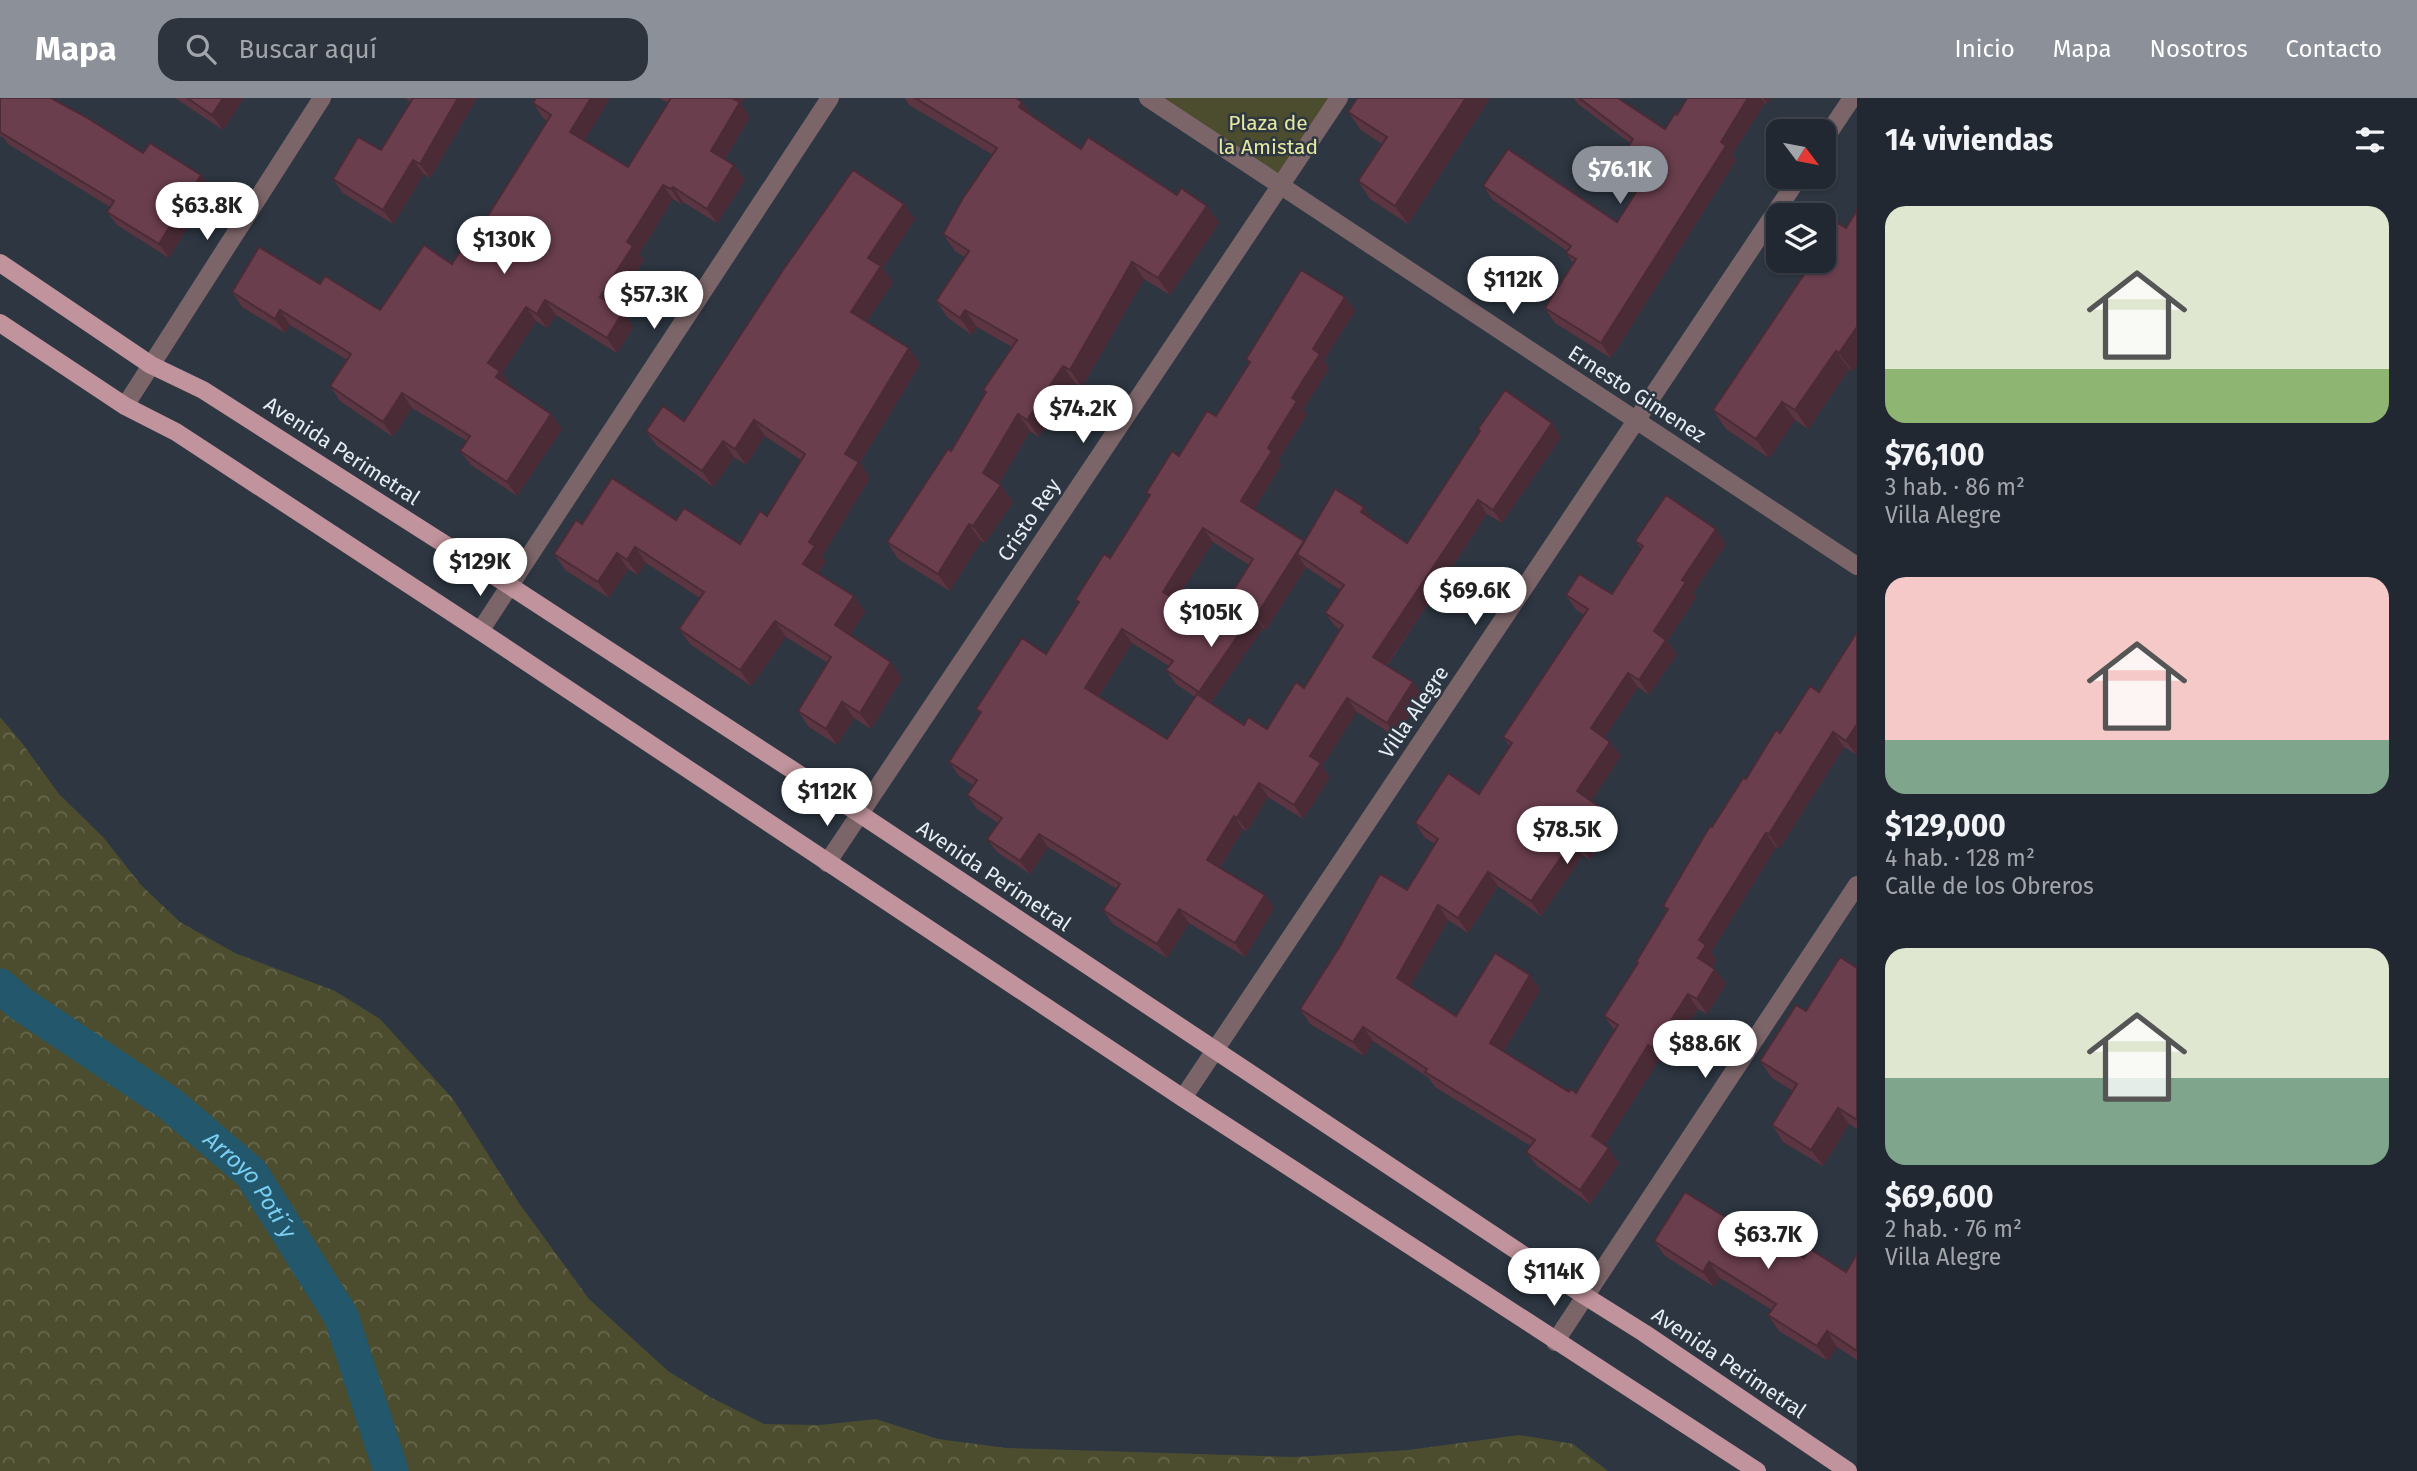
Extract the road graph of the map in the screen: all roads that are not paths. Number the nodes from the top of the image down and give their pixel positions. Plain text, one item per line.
1 (322, 98) edge
2 (830, 98) edge
3 (1147, 98) edge
4 (1339, 98) edge
5 (1852, 98) edge
6 (1836, 122) edge
7 (1280, 186) junction
8 (1791, 189) edge
9 (0, 263) edge
10 (0, 323) edge
11 (151, 365) junction
12 (125, 406) junction
13 (1636, 420) junction
14 (1857, 566) edge
15 (510, 586) junction
16 (480, 631) junction
17 (860, 814) junction
18 (827, 863) junction
19 (1857, 885) edge
20 (1216, 1049) junction
21 (1183, 1098) junction
22 (1585, 1296) junction
23 (1555, 1342) junction
24 (1757, 1471) edge
25 (1848, 1471) edge

1 - 11 street
2 - 15 street
3 - 7 street, Ernesto Gimenez
4 - 7 street, Cristo Rey
5 - 6 street
7 - 13 street, Ernesto Gimenez
7 - 17 street, Cristo Rey
8 - 13 street, Villa Alegre
9 - 11 main road, Avenida Perimetral
10 - 12 main road
11 - 12 street
11 - 15 main road, Avenida Perimetral
12 - 16 main road
13 - 14 street, Ernesto Gimenez
13 - 20 street, Villa Alegre
15 - 16 street
15 - 17 main road, Avenida Perimetral
16 - 18 main road
17 - 18 street, Cristo Rey
17 - 20 main road, Avenida Perimetral
18 - 21 main road
19 - 22 street
20 - 21 street, Villa Alegre
20 - 22 main road, Avenida Perimetral
21 - 23 main road
22 - 23 street
22 - 25 main road, Avenida Perimetral
23 - 24 main road

